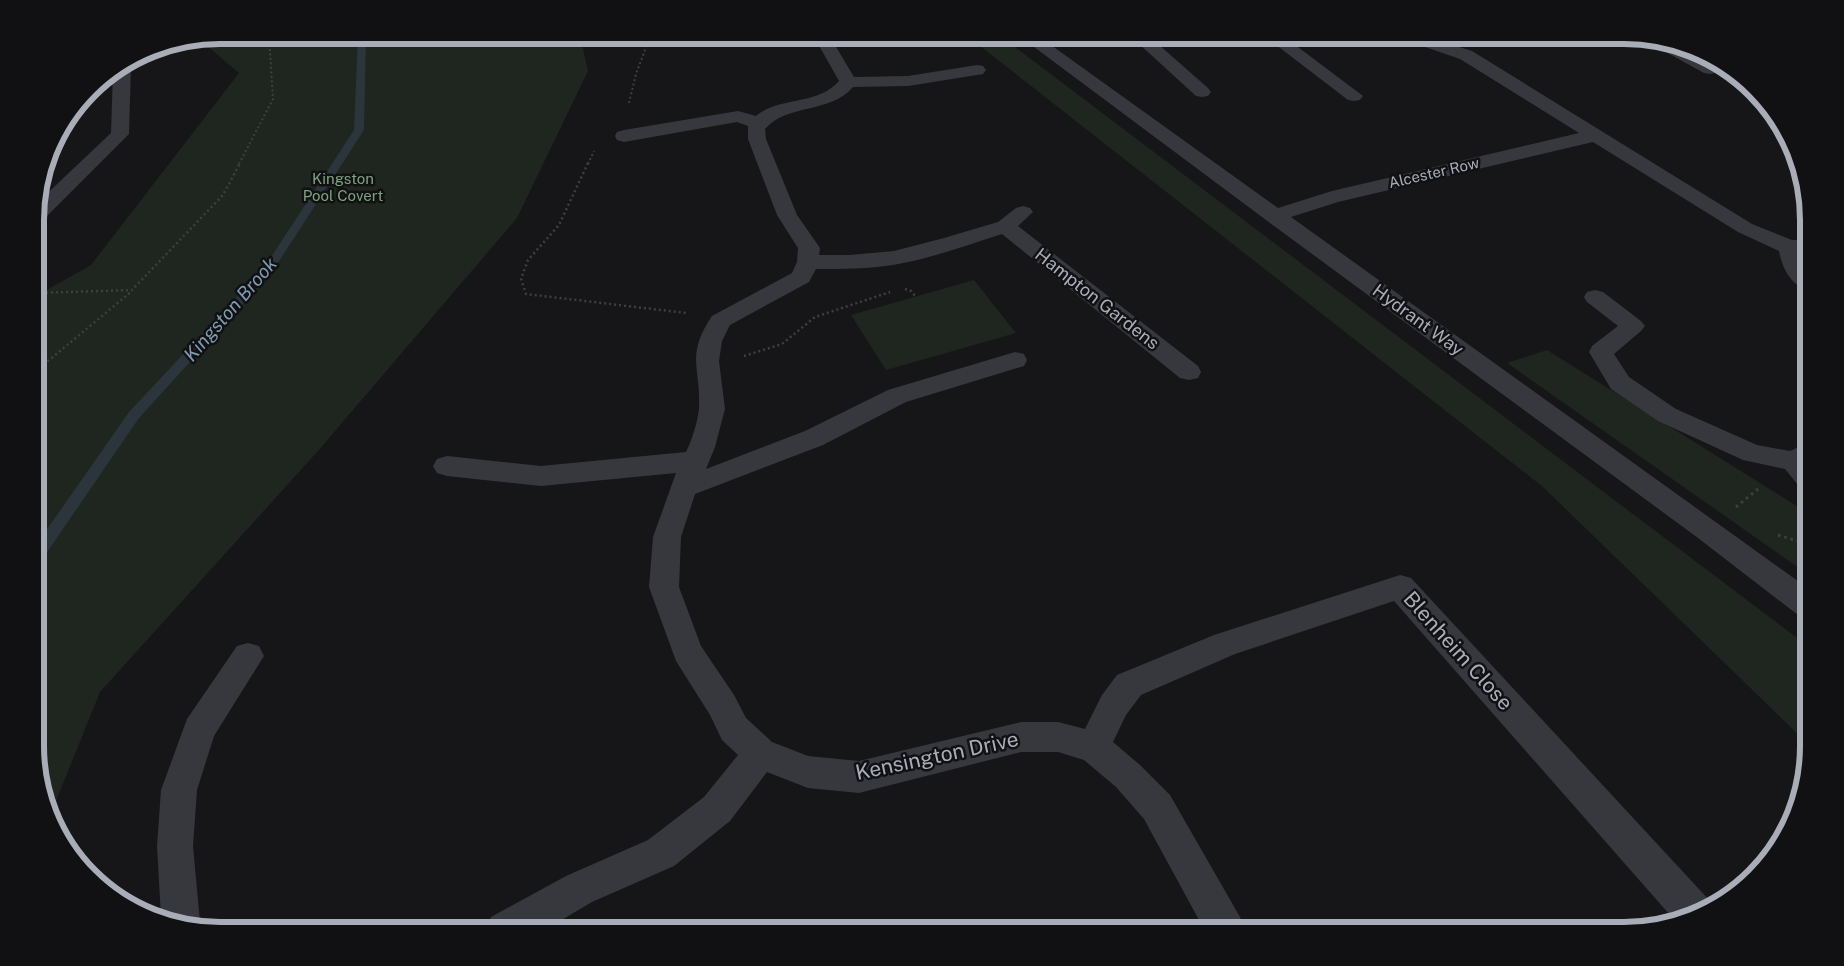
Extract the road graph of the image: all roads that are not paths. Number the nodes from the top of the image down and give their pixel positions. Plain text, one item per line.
1 (827, 44) edge
2 (1038, 44) edge
3 (1152, 44) edge
4 (1283, 44) edge
5 (1432, 44) edge
6 (1677, 52) edge
7 (1713, 68) edge
8 (977, 70) dead end
9 (122, 73) edge
10 (848, 82) junction
11 (1202, 92) dead end
12 (1354, 96) dead end
13 (760, 124) junction
14 (624, 136) dead end
15 (1597, 136) junction
16 (44, 209) edge
17 (1024, 212) dead end
18 (1273, 216) junction
19 (1005, 226) junction
20 (1798, 246) edge
21 (808, 262) junction
22 (1800, 274) edge
23 (1595, 297) dead end
24 (1015, 360) dead end
25 (1189, 372) dead end
26 (1800, 463) edge
27 (447, 466) dead end
28 (690, 474) junction
29 (1800, 599) edge
30 (248, 656) dead end
31 (1094, 748) junction
32 (760, 753) junction
33 (1691, 909) edge
34 (181, 918) edge
35 (521, 922) edge
36 (1221, 922) edge

1 - 10 street
2 - 18 street, Hydrant Way
3 - 11 street
4 - 12 street
5 - 15 street
6 - 7 street
8 - 10 street
9 - 16 street
10 - 13 street
13 - 14 street
13 - 21 street
15 - 18 street, Alcester Row
15 - 20 street
17 - 19 street
18 - 29 street, Hydrant Way
19 - 21 street
19 - 25 street, Hampton Gardens
20 - 22 street
21 - 28 street, Kensington Drive
23 - 26 street
24 - 28 street
27 - 28 street
28 - 32 street, Kensington Drive
30 - 34 street
31 - 32 street, Kensington Drive
31 - 33 street, Blenheim Close
31 - 36 street, Kensington Drive
32 - 35 street

